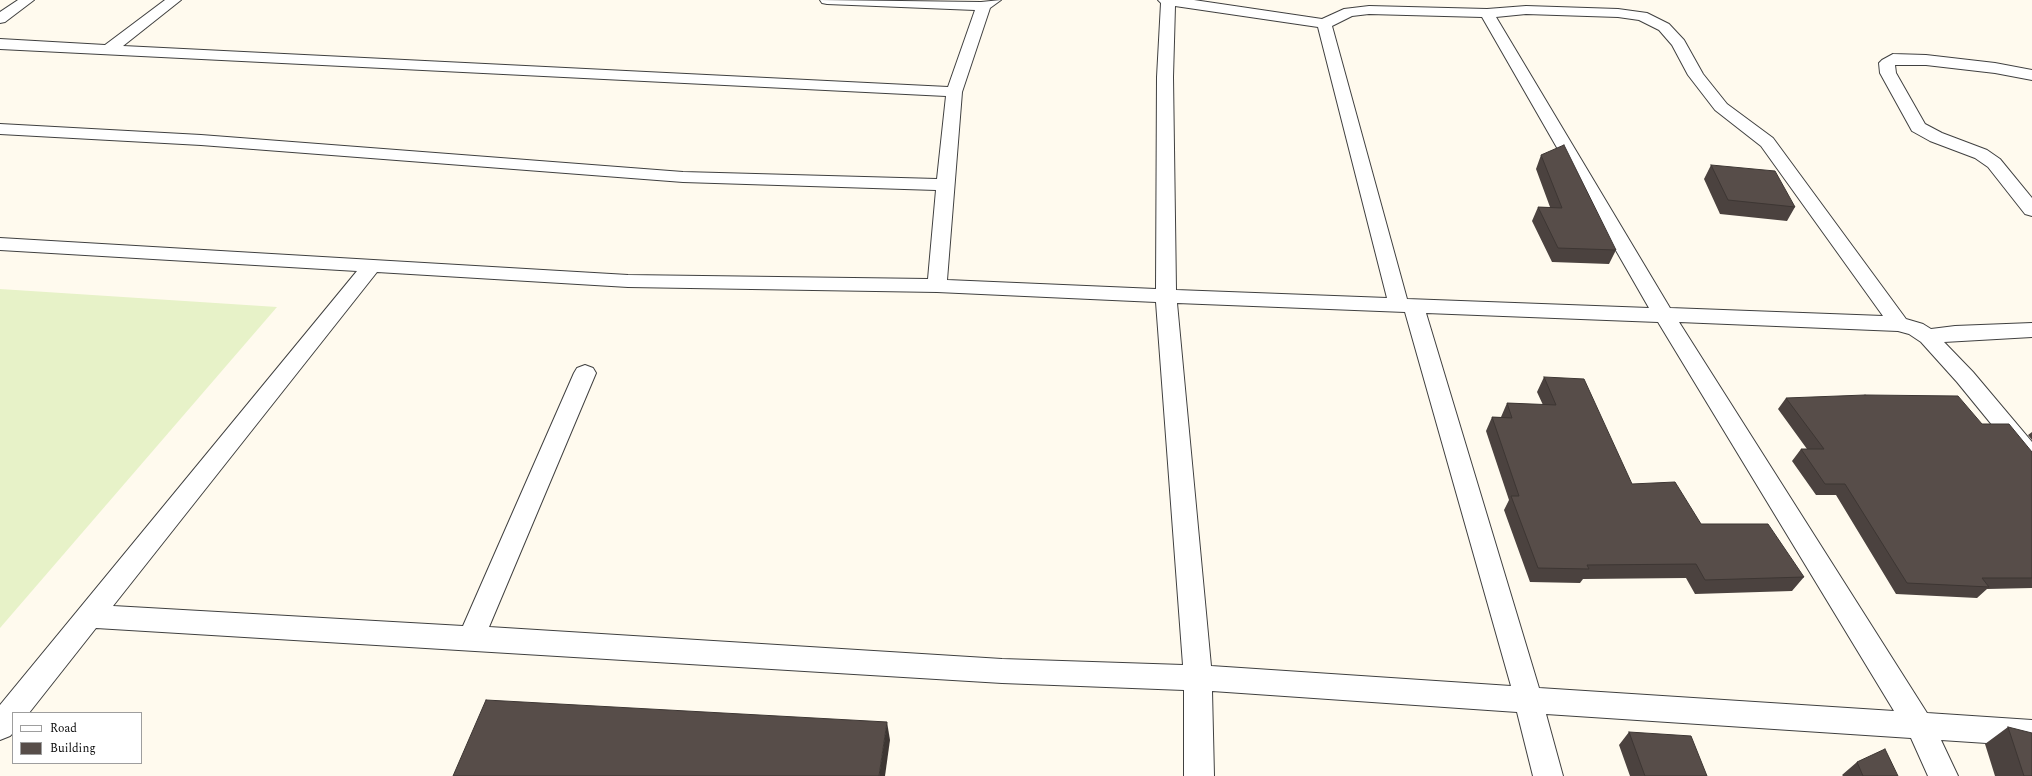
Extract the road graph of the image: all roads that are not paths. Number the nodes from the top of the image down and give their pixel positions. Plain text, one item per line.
1 (27, 0) edge
2 (174, 0) edge
3 (827, 0) edge
4 (1167, 0) edge
5 (989, 3) edge
6 (1437, 6) edge
7 (1487, 13) junction
8 (0, 19) edge
9 (1324, 24) junction
10 (1, 44) edge
11 (109, 49) junction
12 (2032, 76) edge
13 (954, 92) junction
14 (0, 129) edge
15 (946, 185) junction
16 (2032, 210) edge
17 (0, 244) edge
18 (372, 266) junction
19 (938, 286) junction
20 (1166, 295) junction
21 (1406, 305) junction
22 (1664, 315) junction
23 (1898, 324) junction
24 (2032, 330) edge
25 (1928, 337) junction
26 (585, 373) dead end
27 (2032, 458) edge
28 (88, 616) junction
29 (471, 638) junction
30 (1198, 678) junction
31 (1528, 698) junction
32 (1919, 725) junction
33 (0, 727) edge
34 (2032, 733) edge
35 (1199, 776) edge
36 (1548, 776) edge
37 (1943, 776) edge

1 - 8 street
2 - 11 street
3 - 5 street
4 - 9 street
4 - 20 street
5 - 13 street
6 - 7 street
6 - 9 street
7 - 22 street
7 - 23 street
9 - 21 street
10 - 11 street
11 - 13 street
12 - 16 street
13 - 15 street
14 - 15 street
15 - 19 street
17 - 18 street
18 - 19 street
18 - 28 street
19 - 20 street
20 - 21 street
20 - 30 street
21 - 22 street
21 - 31 street
22 - 23 street
22 - 32 street
23 - 25 street
24 - 25 street
25 - 27 street
26 - 29 street
28 - 29 street
28 - 33 street
29 - 30 street
30 - 31 street
30 - 35 street
31 - 32 street
31 - 36 street
32 - 34 street
32 - 37 street

